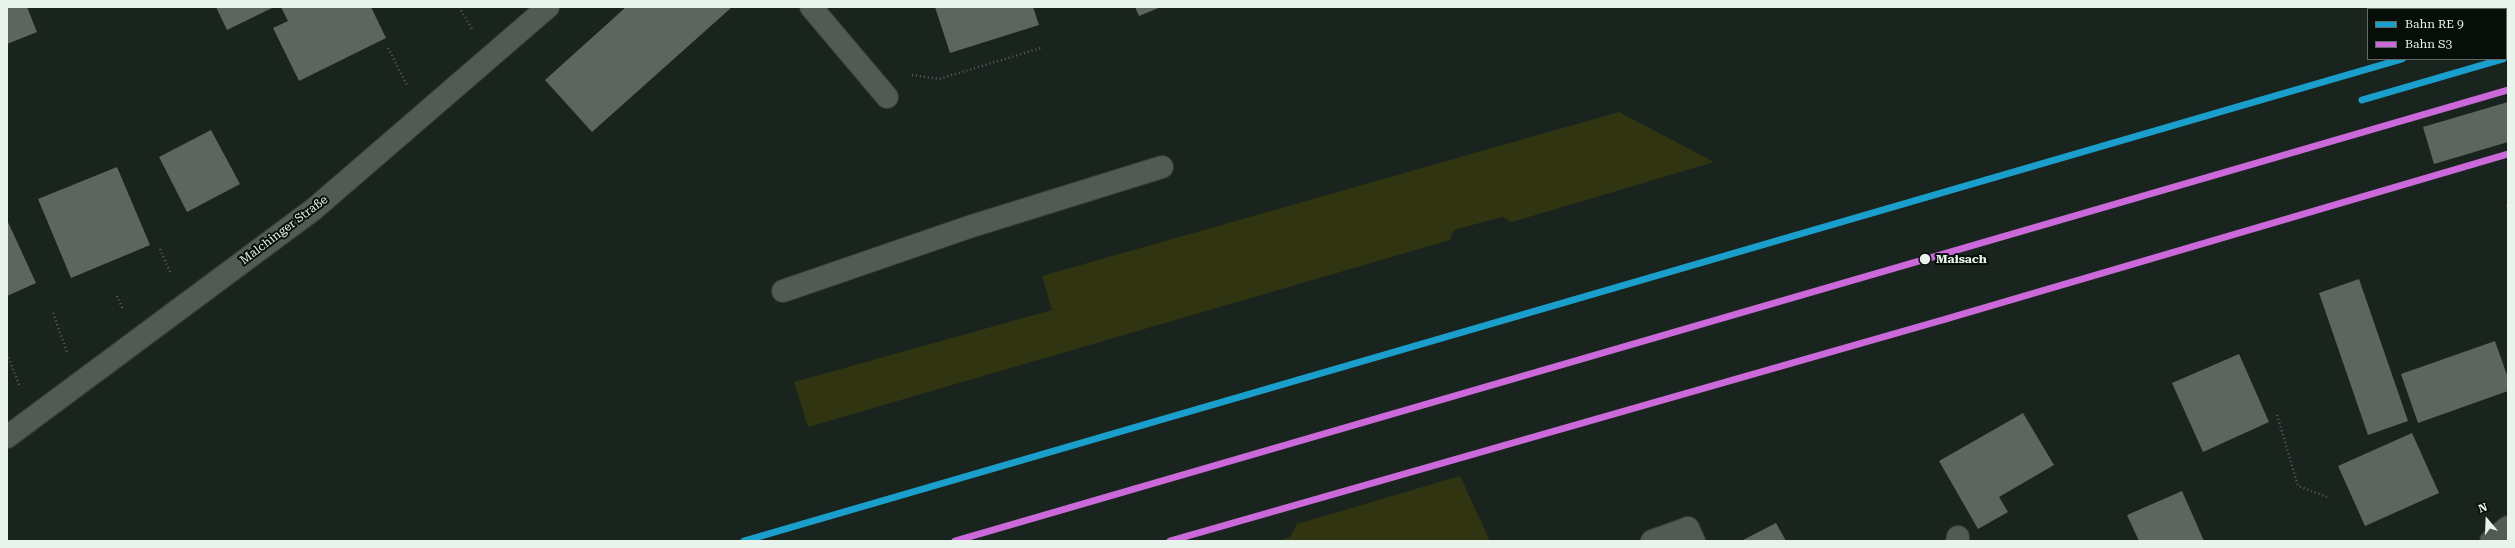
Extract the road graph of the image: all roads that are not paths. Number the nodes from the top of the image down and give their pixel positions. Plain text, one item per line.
1 (548, 7) edge
2 (811, 7) edge
3 (887, 96) dead end
4 (1162, 166) dead end
5 (783, 291) dead end
6 (7, 437) edge
7 (2508, 527) edge
8 (1691, 534) edge
9 (1652, 541) edge
10 (2491, 541) edge

1 - 6 street, Malchinger Straße
2 - 3 street
4 - 5 street
7 - 10 street
8 - 9 street

